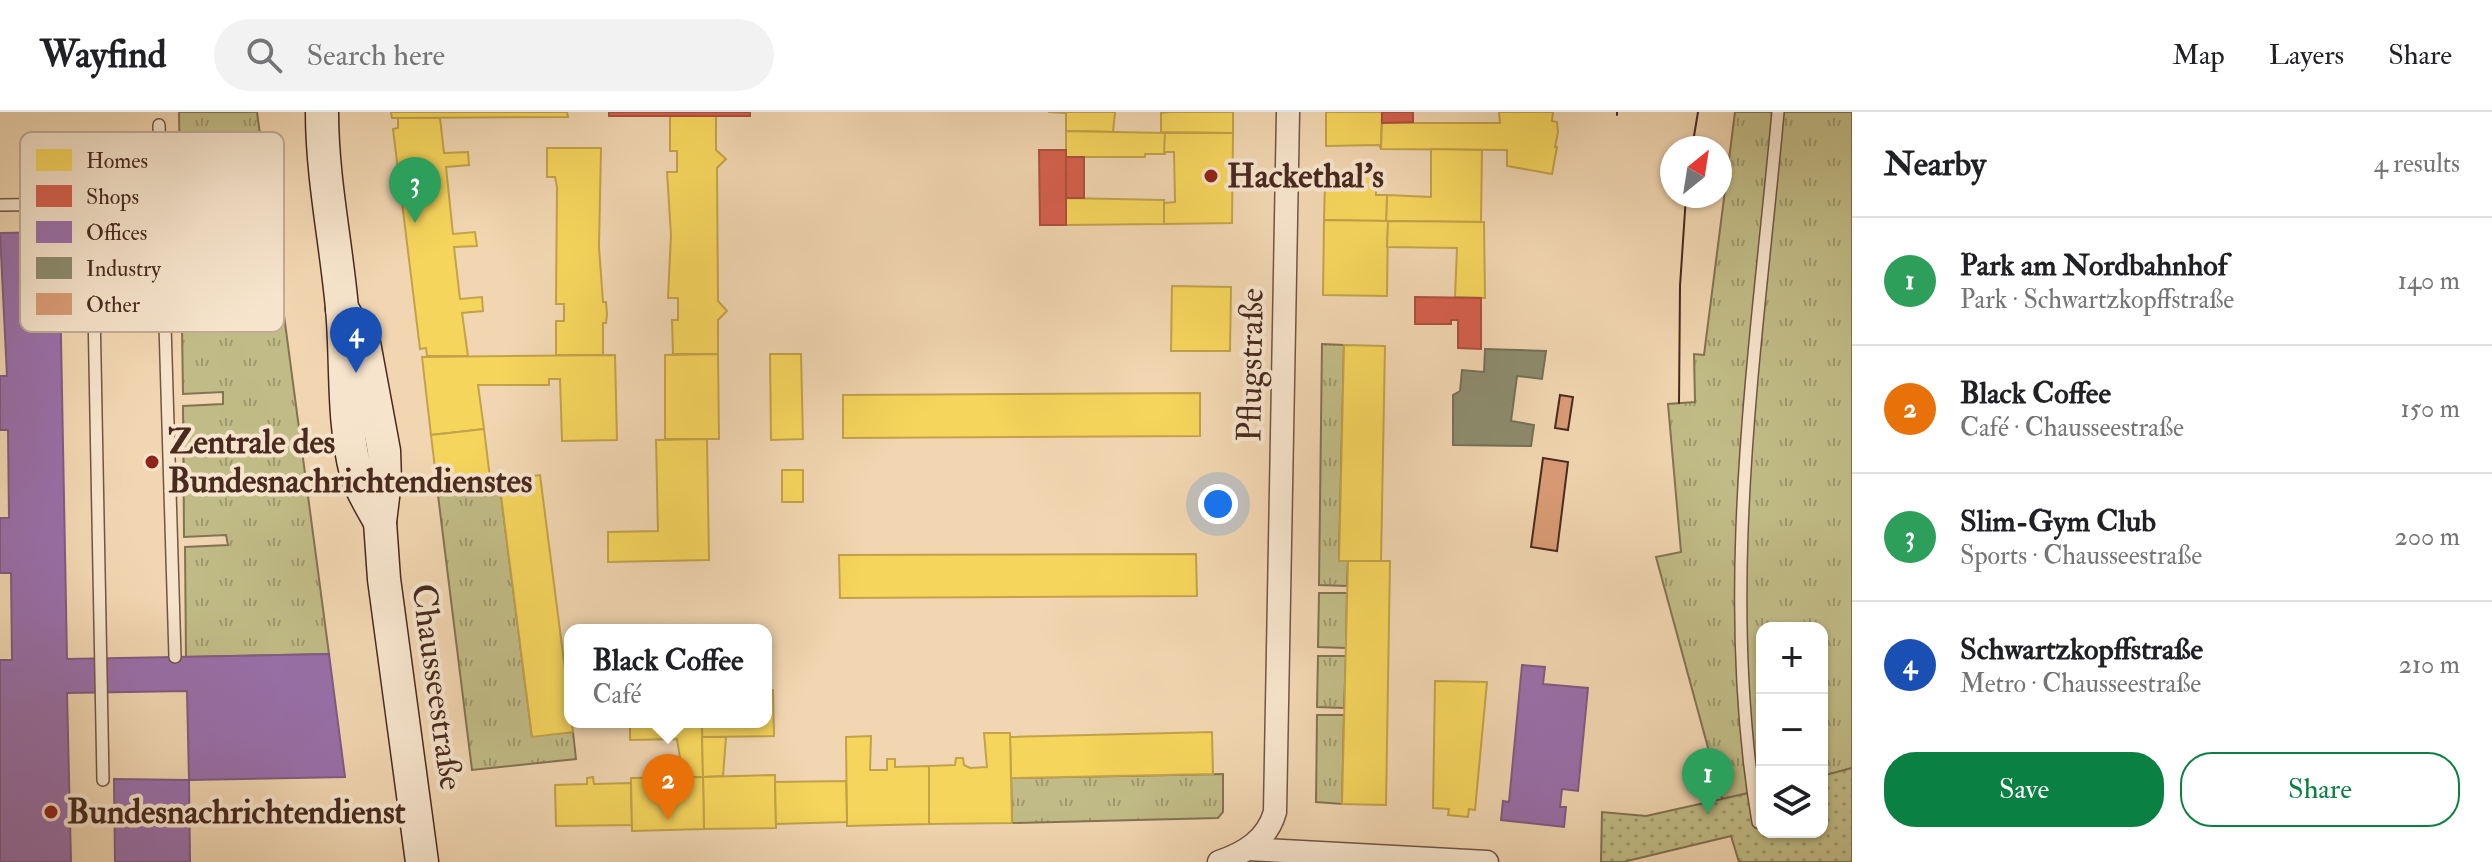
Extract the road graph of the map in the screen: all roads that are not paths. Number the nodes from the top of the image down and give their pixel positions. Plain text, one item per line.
1 (322, 112) edge
2 (1288, 112) edge
3 (1778, 112) edge
4 (159, 125) dead end
5 (159, 132) edge
6 (0, 205) edge
7 (20, 205) edge
8 (94, 332) edge
9 (165, 332) edge
10 (175, 657) dead end
11 (103, 780) dead end
12 (1756, 799) edge
13 (1248, 849) junction
14 (422, 862) edge
15 (1219, 862) edge
16 (1487, 862) edge

1 - 14 main road, Chausseestraße
2 - 13 street, Pflugstraße
3 - 12 lane
4 - 5 lane
6 - 7 lane
8 - 11 lane
9 - 10 lane
13 - 15 street
13 - 16 street

